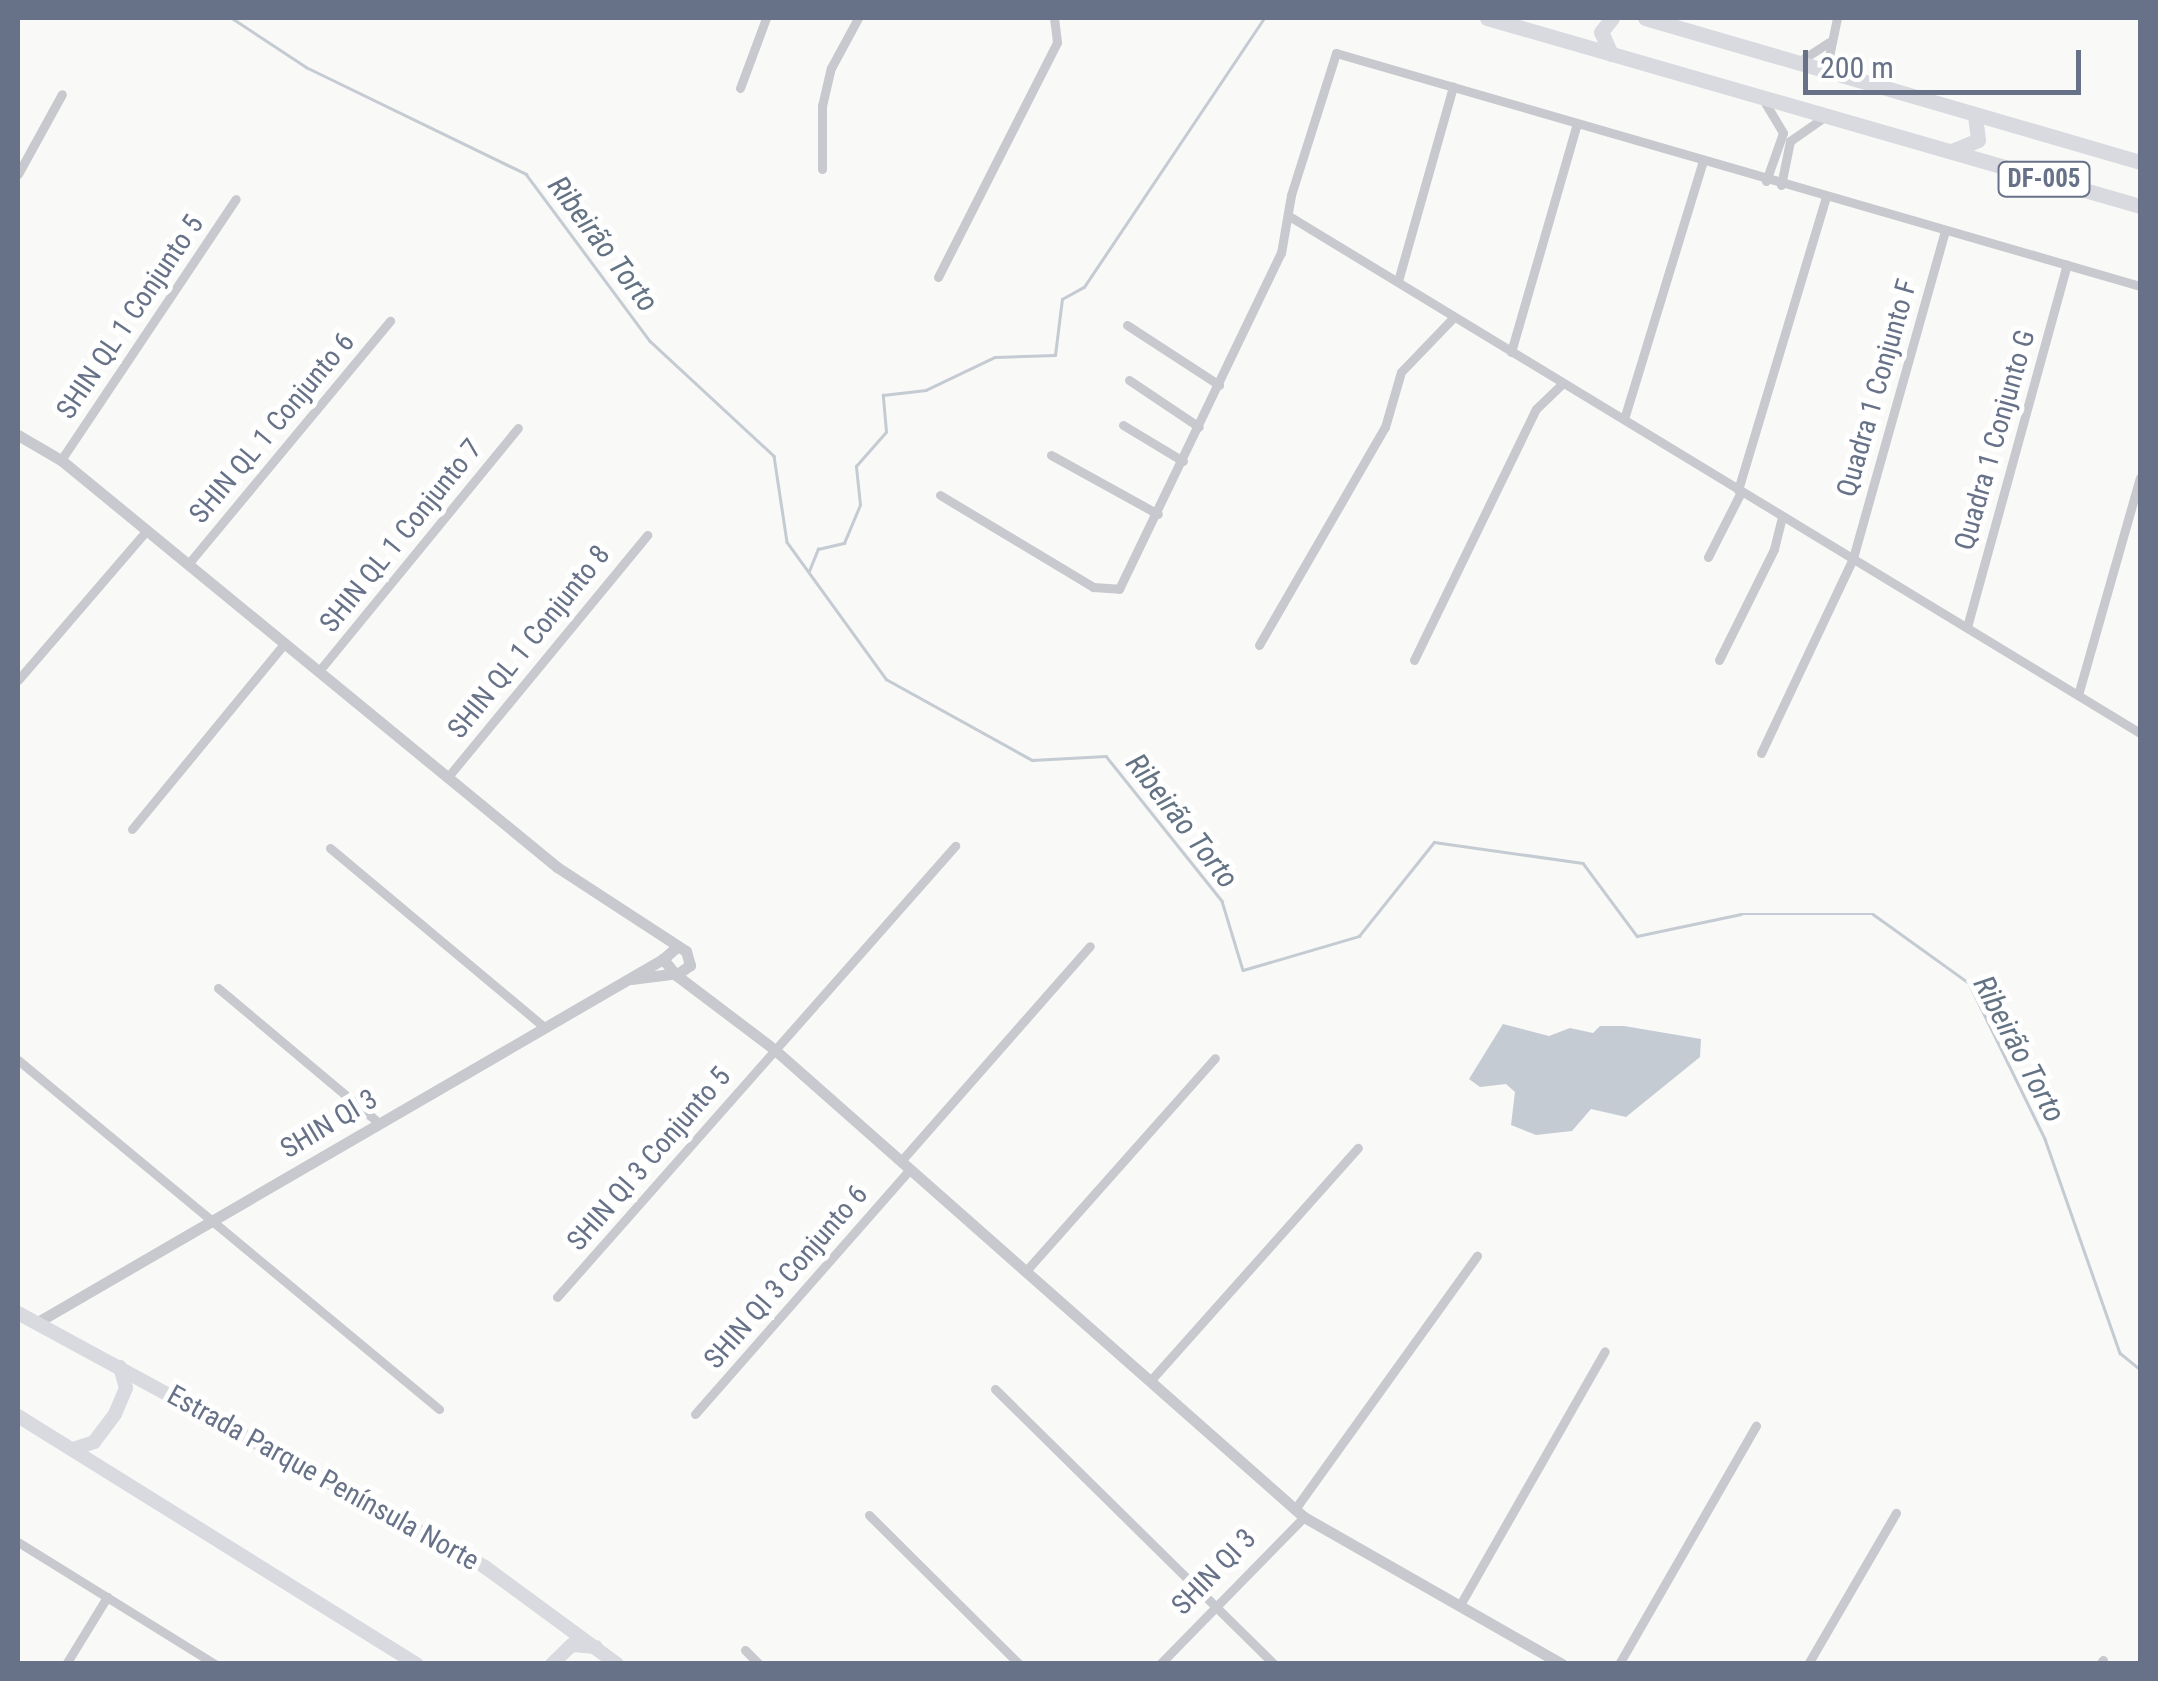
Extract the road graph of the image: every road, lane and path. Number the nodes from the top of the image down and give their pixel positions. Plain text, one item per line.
1 (766, 18) edge
2 (858, 18) edge
3 (1054, 18) edge
4 (1487, 18) edge
5 (1612, 18) edge
6 (1645, 18) edge
7 (1836, 18) edge
8 (1828, 42) junction
9 (1610, 54) junction
10 (1798, 63) junction
11 (1826, 71) junction
12 (1453, 87) junction
13 (740, 88) dead end
14 (62, 94) dead end
15 (1764, 101) junction
16 (1975, 115) junction
17 (1824, 118) junction
18 (1577, 123) junction
19 (1948, 151) junction
20 (1703, 160) junction
21 (2140, 162) edge
22 (822, 169) dead end
23 (18, 174) edge
24 (1766, 181) junction
25 (1781, 185) junction
26 (1826, 196) junction
27 (236, 199) dead end
28 (2140, 206) edge
29 (1289, 216) junction
30 (1945, 232) junction
31 (2068, 266) junction
32 (938, 277) dead end
33 (1398, 281) junction
34 (2140, 286) edge
35 (1454, 318) junction
36 (390, 321) dead end
37 (1127, 325) dead end
38 (1512, 352) junction
39 (1129, 380) dead end
40 (1562, 384) junction
41 (1220, 385) junction
42 (1624, 419) junction
43 (1123, 425) dead end
44 (1199, 426) junction
45 (518, 428) dead end
46 (18, 435) edge
47 (1051, 455) dead end
48 (61, 460) junction
49 (1183, 461) junction
50 (2140, 478) edge
51 (1740, 491) junction
52 (940, 495) dead end
53 (1158, 514) junction
54 (1782, 516) junction
55 (147, 530) junction
56 (646, 535) dead end
57 (1708, 557) dead end
58 (1853, 558) junction
59 (189, 563) junction
60 (1967, 628) junction
61 (284, 644) junction
62 (1260, 645) dead end
63 (1414, 660) dead end
64 (1718, 660) dead end
65 (319, 672) junction
66 (18, 680) edge
67 (2078, 695) junction
68 (2140, 733) edge
69 (1761, 753) dead end
70 (447, 778) junction
71 (132, 830) dead end
72 (955, 846) dead end
73 (330, 848) dead end
74 (647, 930) junction
75 (1090, 946) dead end
76 (677, 947) junction
77 (663, 958) junction
78 (690, 964) junction
79 (674, 974) junction
80 (618, 984) junction
81 (218, 988) dead end
82 (719, 1004) junction
83 (544, 1027) junction
84 (775, 1050) junction
85 (1215, 1058) dead end
86 (18, 1060) edge
87 (379, 1123) junction
88 (1358, 1148) dead end
89 (906, 1165) junction
90 (213, 1222) junction
91 (1477, 1256) dead end
92 (1026, 1272) junction
93 (557, 1298) dead end
94 (66, 1309) junction
95 (18, 1313) edge
96 (36, 1323) junction
97 (57, 1334) junction
98 (1605, 1351) dead end
99 (120, 1367) junction
100 (1151, 1380) junction
101 (995, 1389) dead end
102 (439, 1410) dead end
103 (695, 1414) dead end
104 (18, 1416) edge
105 (1756, 1426) dead end
106 (74, 1449) junction
107 (1300, 1513) junction
108 (1896, 1513) dead end
109 (868, 1514) dead end
110 (18, 1542) edge
111 (107, 1596) junction
112 (1460, 1605) junction
113 (1215, 1606) junction
114 (596, 1647) junction
115 (745, 1650) dead end
116 (66, 1664) edge
117 (215, 1664) edge
118 (417, 1664) edge
119 (552, 1664) edge
120 (617, 1664) edge
121 (759, 1664) edge
122 (1018, 1664) edge
123 (1160, 1664) edge
124 (1274, 1664) edge
125 (1562, 1664) edge
126 (1618, 1664) edge
127 (1808, 1664) edge

1 - 13 street
2 - 22 street
3 - 32 street
4 - 9 main road, DF-005
5 - 9 main road
6 - 10 main road, DF-005
7 - 8 street
8 - 10 street
8 - 11 street
9 - 15 main road, DF-005
10 - 11 main road, DF-005
11 - 16 main road, DF-005
12 - 18 street
12 - 29 street
12 - 33 street
14 - 23 street
15 - 17 main road, DF-005
15 - 24 street
16 - 19 main road
16 - 21 main road, DF-005
17 - 19 main road, DF-005
17 - 25 street
18 - 20 street
18 - 38 street
19 - 28 main road, DF-005
20 - 24 street
20 - 42 street
24 - 25 street
25 - 26 street
26 - 30 street
26 - 51 street
27 - 48 street, SHIN QL 1 Conjunto 5
29 - 33 street
29 - 41 street
30 - 31 street
30 - 58 street, Quadra 1 Conjunto F
31 - 34 street
31 - 60 street, Quadra 1 Conjunto G
33 - 35 street
35 - 38 street
35 - 62 street
36 - 59 street, SHIN QL 1 Conjunto 6
37 - 41 street
38 - 40 street
39 - 44 street
40 - 42 street
40 - 63 street
41 - 44 street
42 - 51 street
43 - 49 street
44 - 49 street
45 - 65 street, SHIN QL 1 Conjunto 7
46 - 48 street
47 - 53 street
48 - 55 street
49 - 53 street
50 - 67 street
51 - 54 street
51 - 57 street
52 - 53 street
54 - 58 street
54 - 64 street
55 - 59 street
55 - 66 street
56 - 70 street, SHIN QL 1 Conjunto 8
58 - 60 street
58 - 69 street, Quadra 1 Conjunto F
59 - 61 street
60 - 67 street
61 - 65 street
61 - 71 street
65 - 70 street
67 - 68 street
70 - 74 street
72 - 84 street, SHIN QI 3 Conjunto 5
73 - 83 street
74 - 76 street
74 - 77 street
75 - 89 street, SHIN QI 3 Conjunto 6
76 - 77 street, SHIN QI 3
76 - 78 street
77 - 79 street
77 - 80 street, SHIN QI 3
78 - 79 street
78 - 82 street
79 - 80 street, SHIN QI 3
79 - 82 street
80 - 83 street, SHIN QI 3
81 - 87 street
82 - 84 street
83 - 87 street, SHIN QI 3
84 - 89 street
84 - 93 street, SHIN QI 3 Conjunto 5
85 - 92 street
86 - 90 street
87 - 90 street, SHIN QI 3
88 - 100 street
89 - 92 street
89 - 103 street, SHIN QI 3 Conjunto 6
90 - 94 street, SHIN QI 3
90 - 102 street
91 - 107 street, SHIN QI 3
92 - 100 street
94 - 96 street, SHIN QI 3
94 - 97 street
95 - 96 main road, Estrada Parque Península Norte
96 - 97 main road, Estrada Parque Península Norte
97 - 99 main road, Estrada Parque Península Norte
98 - 112 street
99 - 106 main road
99 - 114 main road, Estrada Parque Península Norte
100 - 107 street
101 - 113 street
104 - 106 main road
105 - 126 street
106 - 118 main road
107 - 112 street
107 - 113 street, SHIN QI 3
108 - 127 street
109 - 122 street
110 - 111 street
111 - 116 street
111 - 117 street
112 - 125 street
113 - 123 street, SHIN QI 3
113 - 124 street
114 - 119 main road
114 - 120 main road, Estrada Parque Península Norte
115 - 121 street

